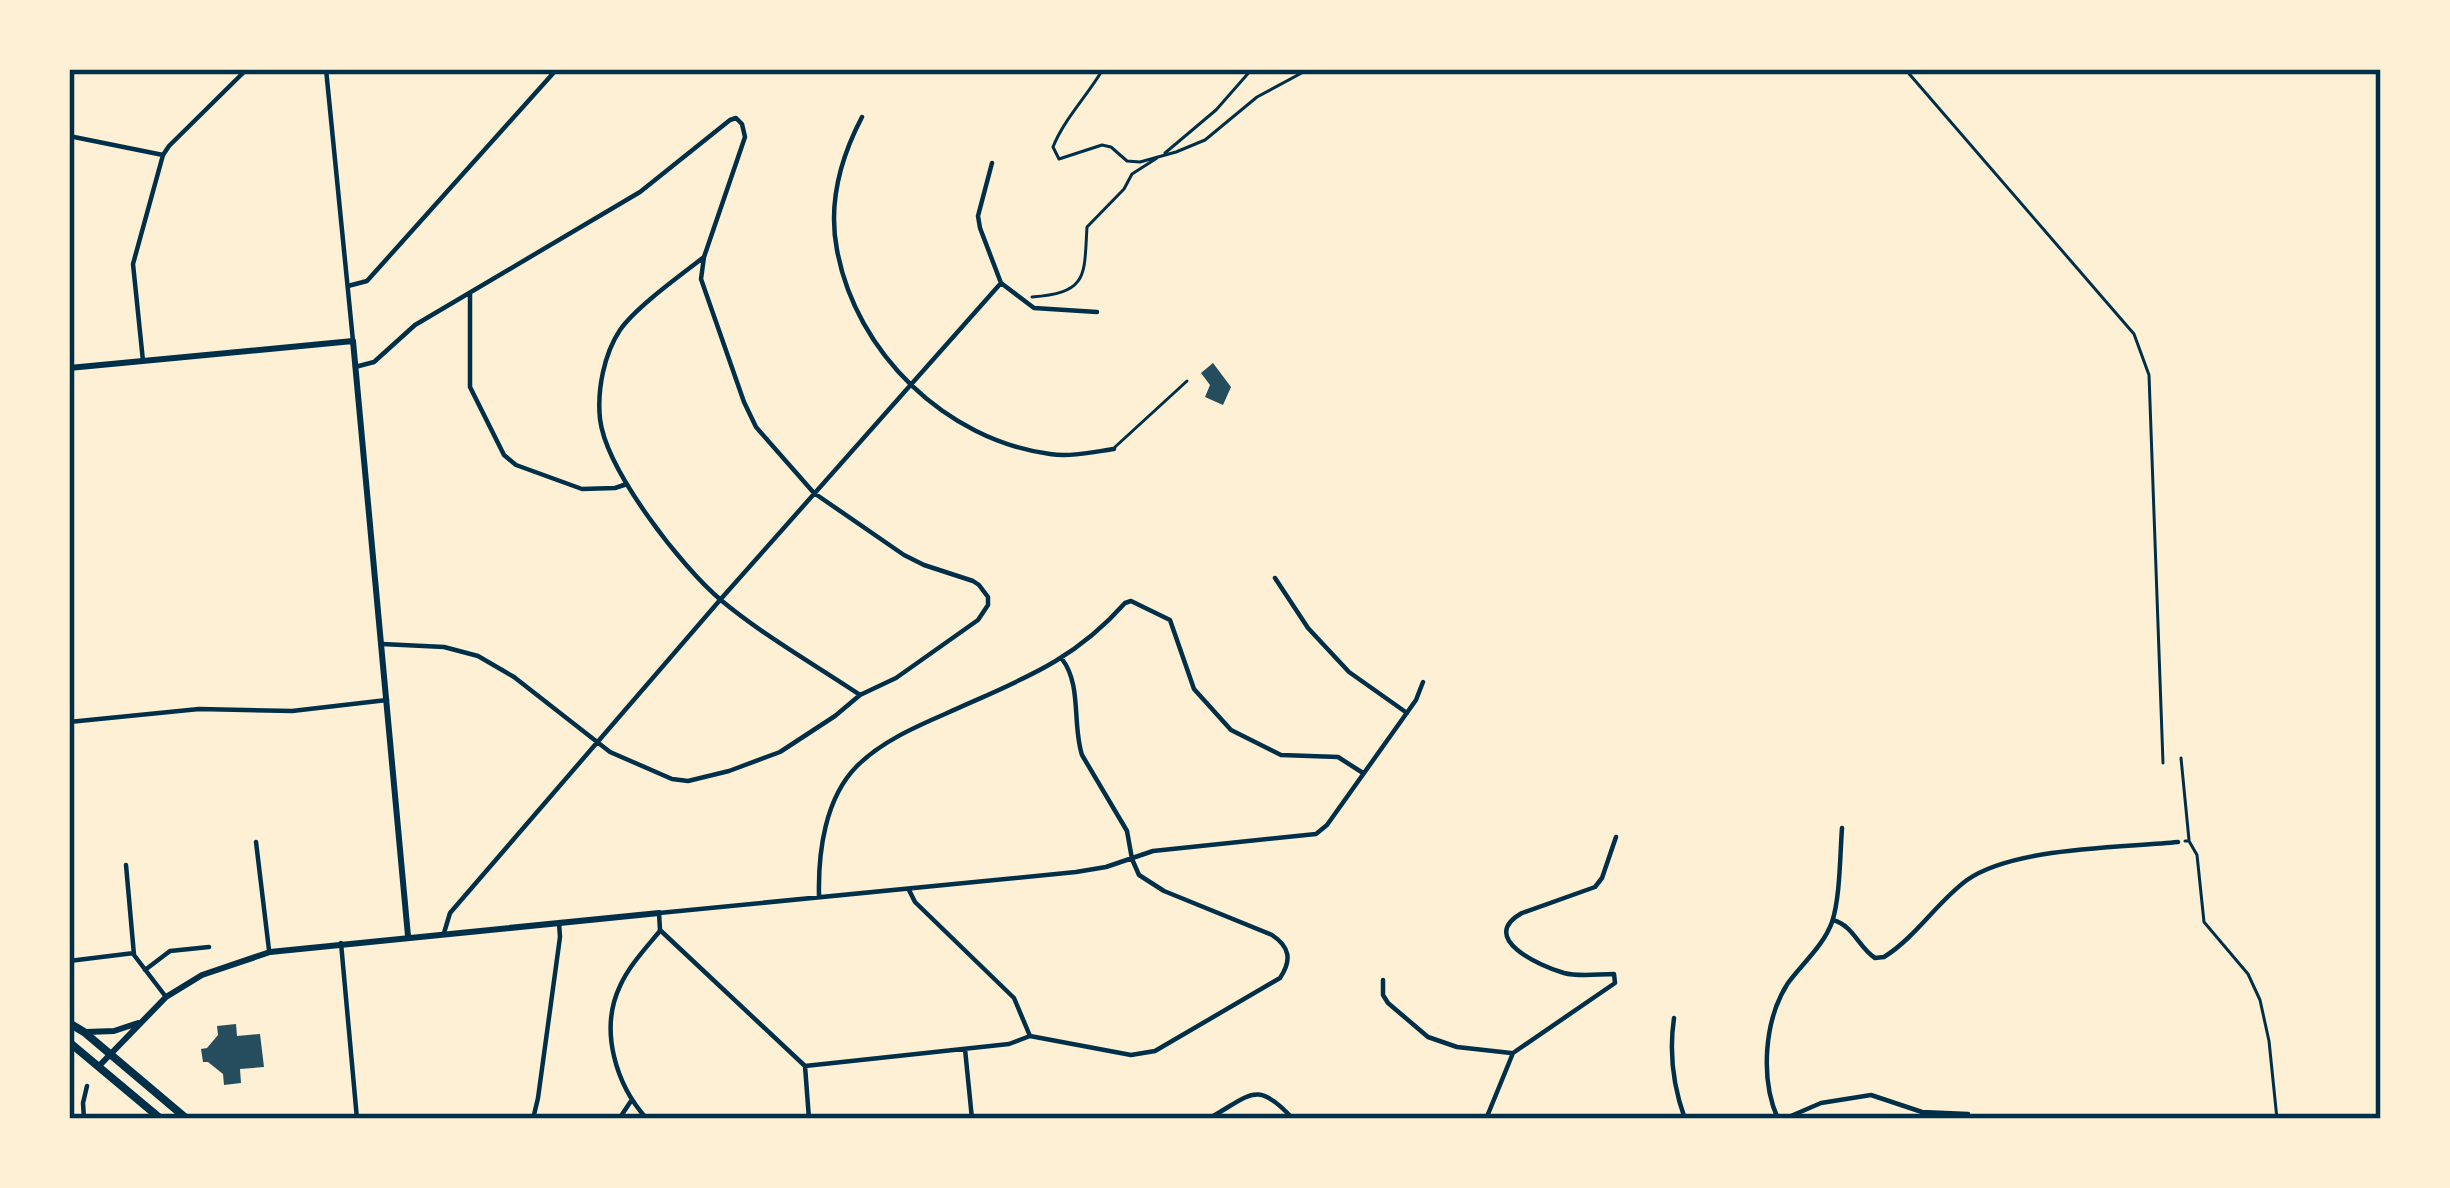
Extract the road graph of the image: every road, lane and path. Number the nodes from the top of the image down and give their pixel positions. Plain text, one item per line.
1 (247, 69) edge
2 (326, 69) edge
3 (556, 69) edge
4 (1103, 69) edge
5 (1252, 69) edge
6 (1309, 69) edge
7 (1905, 69) edge
8 (862, 117) dead end
9 (69, 136) edge
10 (163, 155) junction
11 (1161, 156) junction
12 (992, 163) dead end
13 (704, 257) junction
14 (1001, 283) junction
15 (348, 286) junction
16 (470, 294) junction
17 (1019, 298) junction
18 (1097, 312) dead end
19 (353, 341) junction
20 (143, 361) junction
21 (355, 367) junction
22 (69, 368) edge
23 (1187, 381) dead end
24 (910, 385) junction
25 (1114, 448) joint
26 (628, 484) junction
27 (814, 493) junction
28 (1275, 578) dead end
29 (720, 600) junction
30 (382, 644) junction
31 (1062, 659) junction
32 (1423, 682) dead end
33 (860, 695) junction
34 (387, 700) junction
35 (1407, 713) junction
36 (69, 722) edge
37 (597, 743) junction
38 (2181, 758) dead end
39 (2163, 763) dead end
40 (1364, 773) junction
41 (1842, 828) dead end
42 (1616, 837) dead end
43 (2189, 841) junction
44 (256, 842) dead end
45 (2179, 842) joint
46 (1132, 859) junction
47 (126, 865) dead end
48 (909, 889) junction
49 (819, 896) junction
50 (659, 914) junction
51 (1833, 920) junction
52 (560, 922) junction
53 (660, 930) junction
54 (444, 934) junction
55 (408, 936) junction
56 (341, 943) junction
57 (209, 946) dead end
58 (270, 952) junction
59 (134, 953) junction
60 (69, 961) edge
61 (146, 970) junction
62 (1383, 980) dead end
63 (166, 997) junction
64 (1674, 1018) dead end
65 (141, 1022) junction
66 (69, 1023) edge
67 (84, 1032) junction
68 (1030, 1036) junction
69 (69, 1042) edge
70 (965, 1048) junction
71 (1514, 1053) junction
72 (109, 1054) junction
73 (98, 1066) junction
74 (805, 1066) junction
75 (86, 1086) dead end
76 (631, 1101) junction
77 (1968, 1114) dead end
78 (85, 1119) edge
79 (161, 1119) edge
80 (187, 1119) edge
81 (357, 1119) edge
82 (532, 1119) edge
83 (619, 1119) edge
84 (646, 1119) edge
85 (809, 1119) edge
86 (972, 1119) edge
87 (1208, 1119) edge
88 (1293, 1119) edge
89 (1486, 1119) edge
90 (1685, 1119) edge
91 (1781, 1119) edge
92 (2277, 1119) edge

1 - 10 street
2 - 15 street
3 - 15 street
4 - 11 path
5 - 11 path
6 - 11 path
7 - 39 path
8 - 24 street
9 - 10 street
10 - 20 street
11 - 17 path
12 - 14 street
13 - 16 street
13 - 26 street
13 - 27 street
14 - 17 street
14 - 24 street
15 - 19 street
16 - 21 street
16 - 26 street
17 - 18 street
19 - 20 street
19 - 21 street
20 - 22 street
21 - 30 street
23 - 25 lane
24 - 25 street
24 - 27 street
26 - 29 street
27 - 29 street
27 - 33 street
28 - 35 street
29 - 33 street
29 - 37 street
30 - 34 street
30 - 37 street
31 - 40 street
31 - 46 street
31 - 49 street
32 - 35 street
33 - 37 street
34 - 36 street
34 - 55 street
35 - 40 street
37 - 54 street
38 - 43 path
40 - 46 street
41 - 51 street
42 - 71 street
43 - 45 path
43 - 92 path
44 - 58 street
45 - 51 street
46 - 48 street
46 - 68 street
47 - 59 street
48 - 49 street
48 - 68 street
49 - 50 street
50 - 52 street
50 - 53 street
51 - 91 street
52 - 54 street
52 - 82 street
53 - 74 street
53 - 76 street
54 - 55 street
55 - 56 street
56 - 58 street
56 - 81 street
57 - 61 street
58 - 63 street
59 - 60 street
59 - 61 street
61 - 63 street
62 - 71 street
63 - 65 street
64 - 90 street
65 - 67 street
65 - 72 street
66 - 67 main road
67 - 72 main road
68 - 70 street
69 - 73 main road
70 - 74 street
70 - 86 street
71 - 89 street
72 - 73 street
72 - 80 main road
73 - 79 main road
74 - 85 street
75 - 78 street
76 - 83 street
76 - 84 street
77 - 91 street
87 - 88 street

